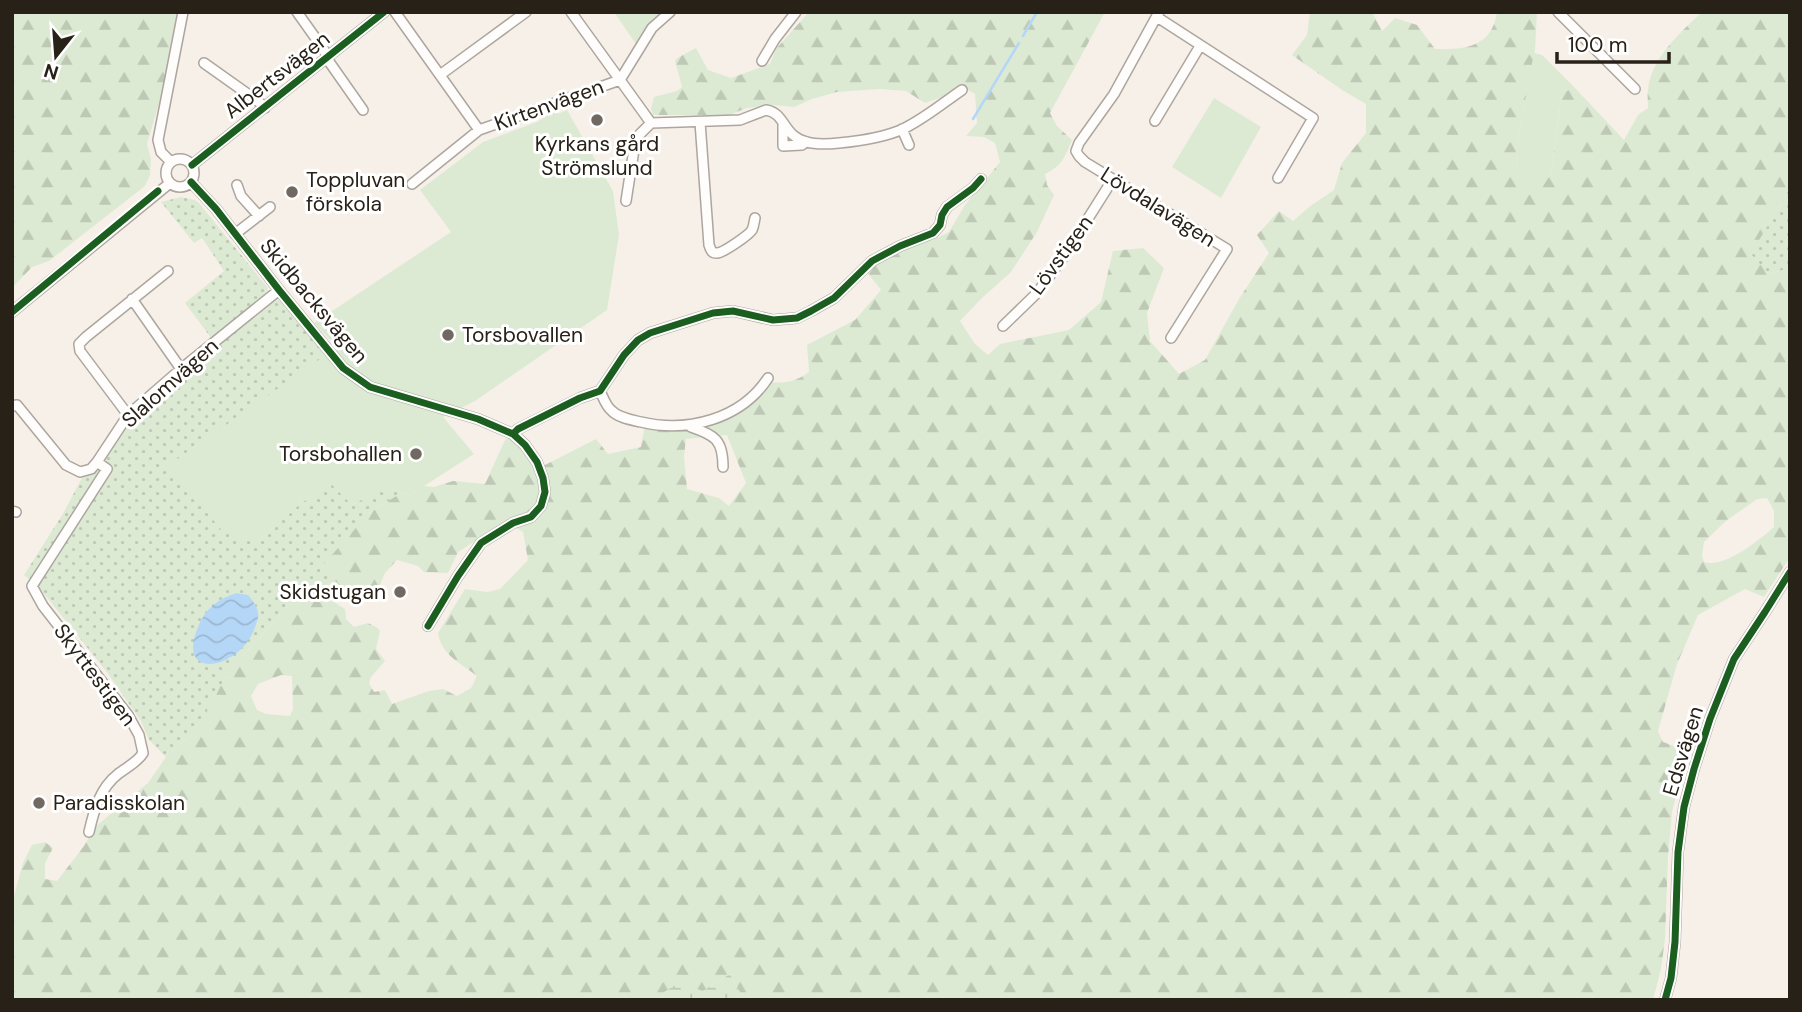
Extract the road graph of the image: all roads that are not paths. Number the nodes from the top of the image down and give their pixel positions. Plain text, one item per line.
1 (183, 12) edge
2 (298, 12) edge
3 (384, 12) edge
4 (396, 12) edge
5 (526, 12) edge
6 (571, 12) edge
7 (670, 12) edge
8 (796, 12) edge
9 (1558, 12) edge
10 (1158, 15) edge
11 (1200, 46) junction
12 (328, 58) junction
13 (762, 61) dead end
14 (204, 63) dead end
15 (440, 75) junction
16 (620, 80) junction
17 (1636, 89) dead end
18 (962, 90) dead end
19 (265, 108) junction
20 (363, 110) dead end
21 (1155, 121) dead end
22 (700, 122) junction
23 (651, 123) junction
24 (783, 125) junction
25 (902, 129) junction
26 (479, 131) junction
27 (806, 142) junction
28 (909, 145) dead end
29 (171, 162) junction
30 (192, 165) junction
31 (1278, 178) dead end
32 (981, 179) dead end
33 (1112, 179) junction
34 (191, 182) junction
35 (170, 183) junction
36 (412, 184) dead end
37 (237, 185) dead end
38 (626, 201) dead end
39 (270, 207) dead end
40 (259, 215) junction
41 (755, 218) dead end
42 (235, 234) junction
43 (168, 271) dead end
44 (279, 290) junction
45 (132, 299) junction
46 (12, 312) edge
47 (1003, 326) dead end
48 (1171, 338) dead end
49 (181, 369) junction
50 (768, 378) dead end
51 (600, 391) junction
52 (12, 406) edge
53 (128, 415) junction
54 (686, 426) junction
55 (513, 434) junction
56 (97, 462) junction
57 (723, 467) dead end
58 (1789, 576) edge
59 (428, 625) dead end
60 (89, 832) dead end
61 (1665, 1000) edge

1 - 29 street
2 - 12 street
3 - 12 street, Albertsvägen
4 - 15 street
5 - 15 street
6 - 16 street
7 - 16 street, Kirtenvägen
8 - 13 street
9 - 17 street
10 - 11 street
10 - 33 street, Lövdalavägen
11 - 21 street
11 - 31 street
12 - 19 street, Albertsvägen
12 - 20 street, Albertsvägen
14 - 19 street
15 - 26 street
16 - 23 street
16 - 26 street, Kirtenvägen
18 - 25 street
19 - 30 street, Albertsvägen
22 - 23 street
22 - 24 street
22 - 41 street
23 - 38 street
24 - 27 street
24 - 27 street
25 - 27 street
25 - 28 street
26 - 36 street, Kirtenvägen
29 - 30 street
29 - 35 street
30 - 34 street
32 - 51 street
33 - 47 street, Lövstigen
33 - 48 street, Lövdalavägen
34 - 35 street
34 - 42 street, Skidbacksvägen
35 - 46 street
37 - 40 street
39 - 40 street
40 - 42 street
42 - 44 street, Skidbacksvägen
43 - 45 street
44 - 49 street, Slalomvägen
44 - 55 street, Skidbacksvägen
45 - 49 street
45 - 53 street
49 - 53 street, Slalomvägen
50 - 54 street
51 - 54 street
51 - 55 street
52 - 56 street
53 - 56 street, Slalomvägen
54 - 57 street
55 - 59 street, Skidbacksvägen
56 - 60 street, Skyttestigen
58 - 61 street, Edsvägen

